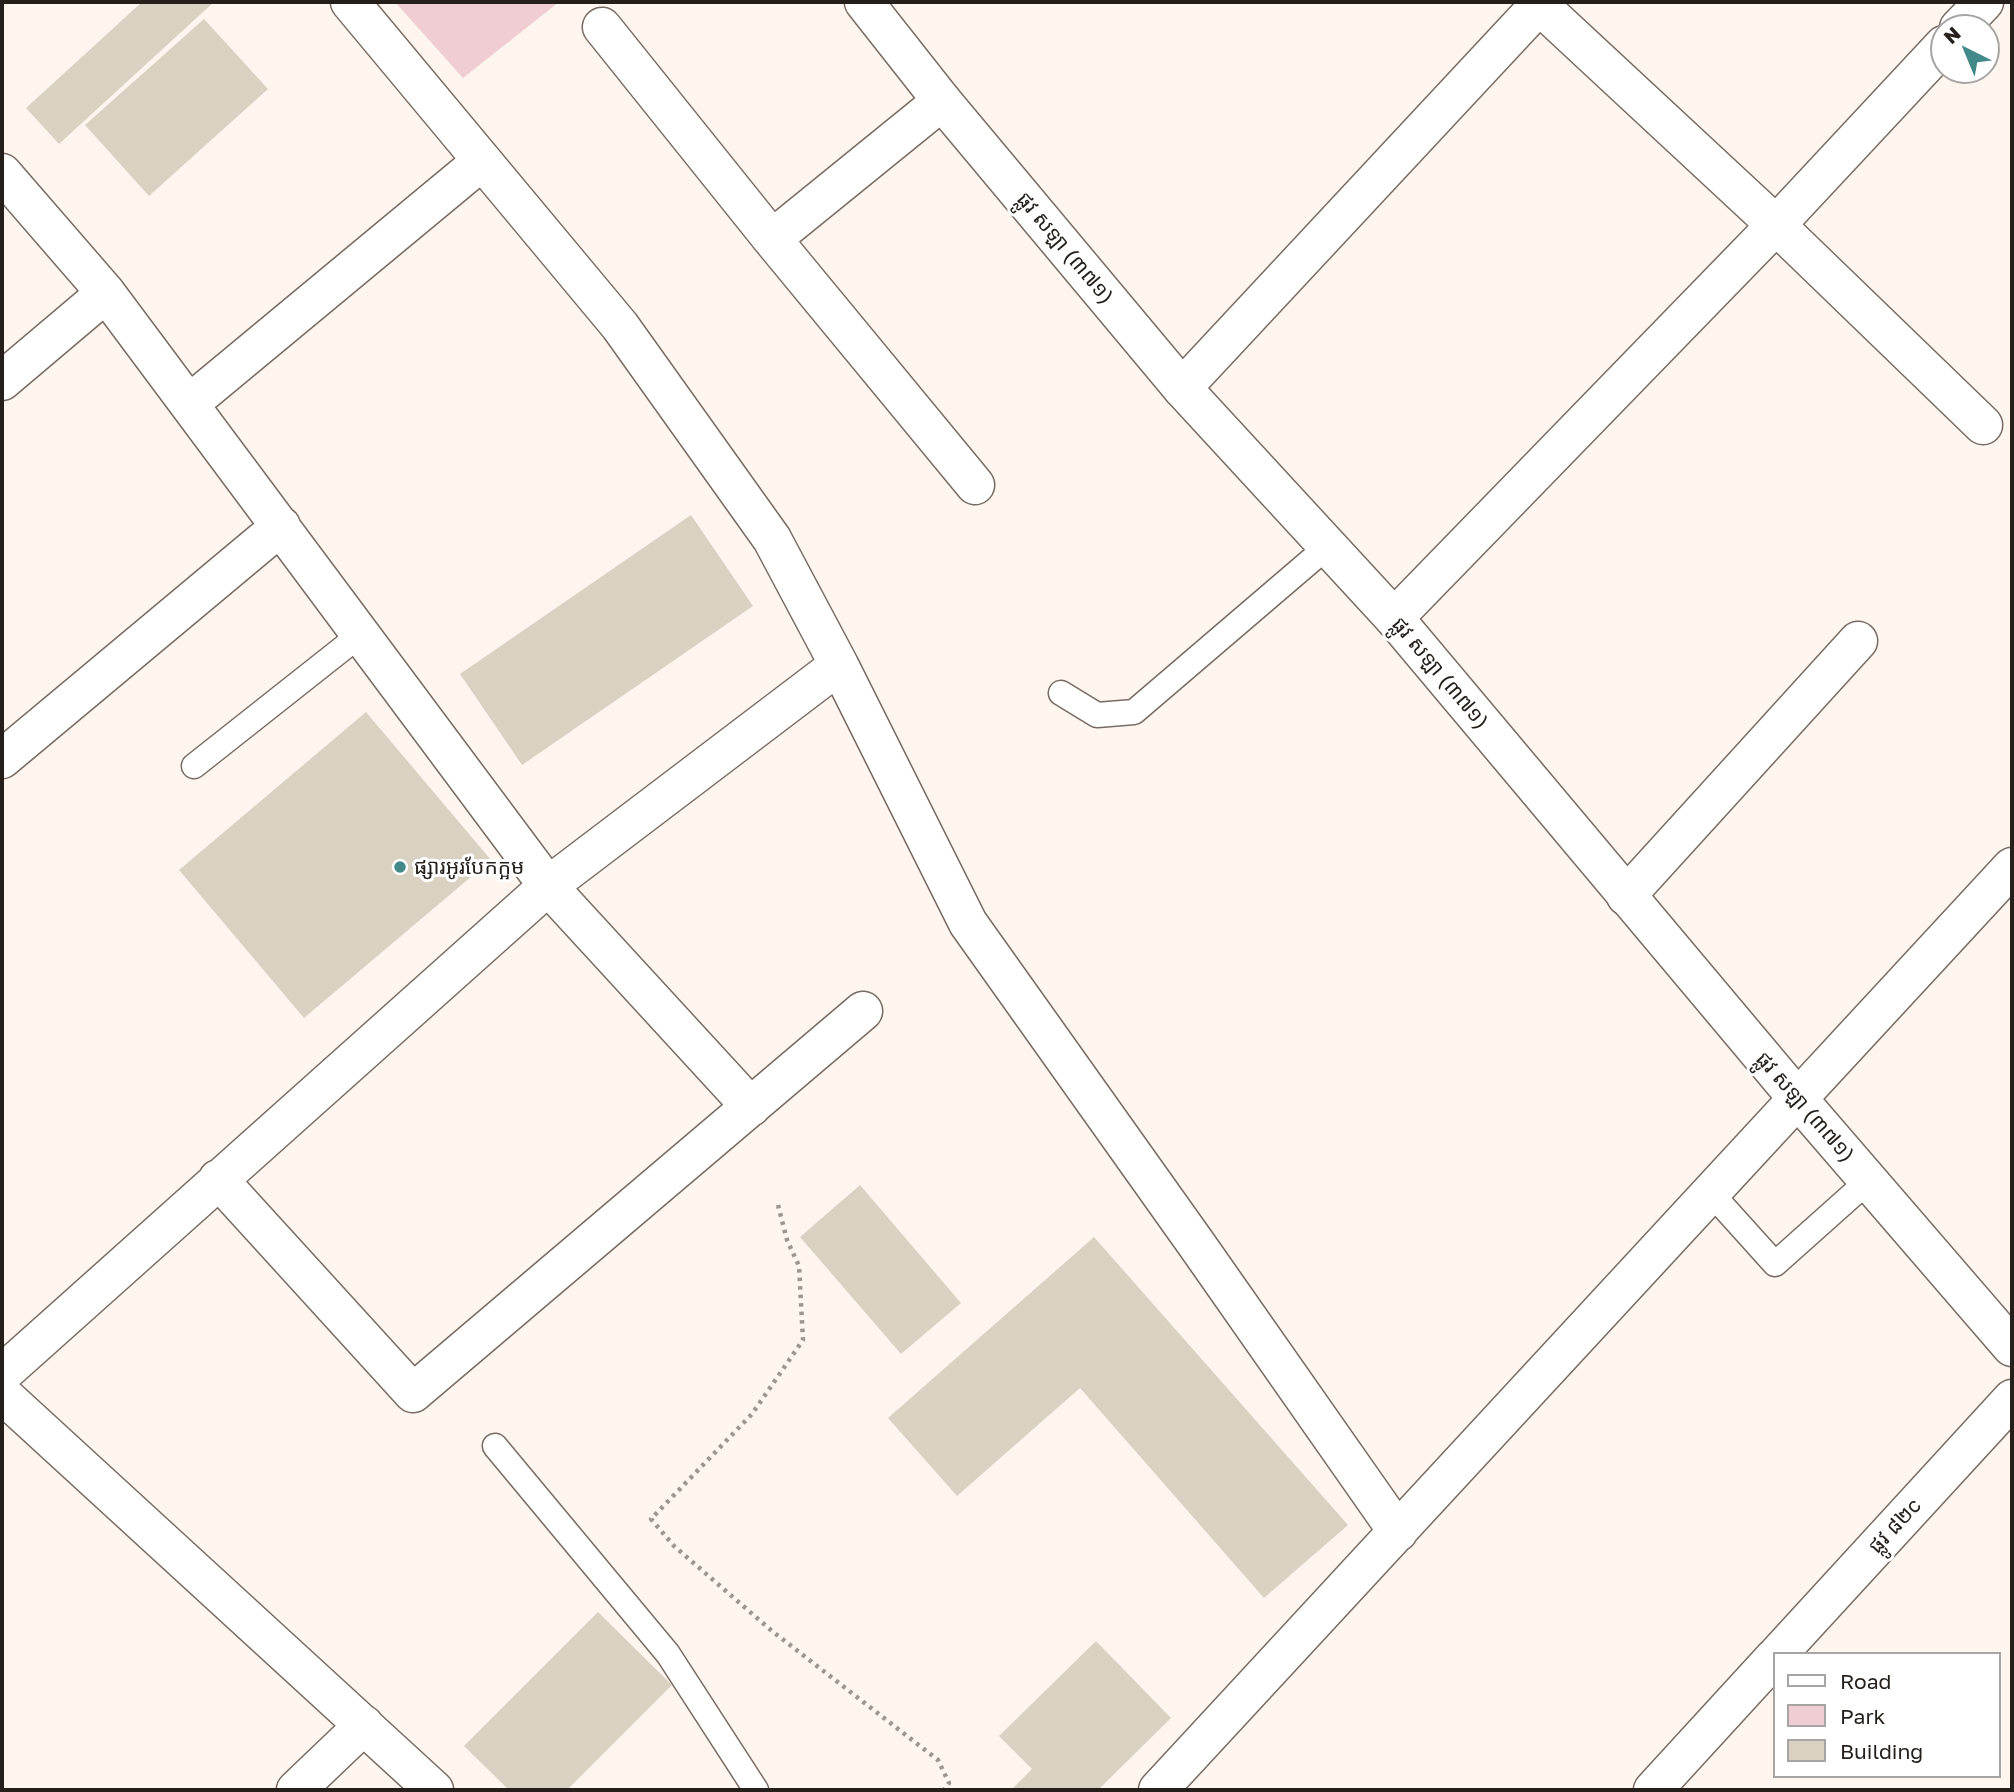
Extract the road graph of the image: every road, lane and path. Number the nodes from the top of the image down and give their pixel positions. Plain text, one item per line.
1 (350, 2) edge
2 (864, 2) edge
3 (1539, 3) edge
4 (602, 27) dead end
5 (1930, 60) edge
6 (942, 101) junction
7 (482, 161) junction
8 (2, 173) edge
9 (1776, 225) junction
10 (772, 239) junction
11 (106, 293) junction
12 (2, 381) edge
13 (1182, 388) junction
14 (189, 404) junction
15 (1983, 425) dead end
16 (975, 485) dead end
17 (281, 526) junction
18 (1328, 547) junction
19 (1394, 618) junction
20 (361, 634) junction
21 (1858, 641) dead end
22 (839, 665) junction
23 (1061, 693) dead end
24 (2, 759) edge
25 (194, 766) dead end
26 (2012, 867) edge
27 (548, 886) junction
28 (1626, 896) junction
29 (863, 1011) dead end
30 (1798, 1099) junction
31 (751, 1107) junction
32 (218, 1179) junction
33 (1868, 1181) junction
34 (1711, 1193) junction
35 (778, 1205) dead end
36 (2012, 1347) edge
37 (2, 1374) edge
38 (2, 1394) edge
39 (2012, 1399) edge
40 (495, 1446) dead end
41 (1398, 1532) junction
42 (1780, 1652) edge
43 (1772, 1660) edge
44 (364, 1725) junction
45 (296, 1790) edge
46 (434, 1790) edge
47 (756, 1790) edge
48 (944, 1790) edge
49 (1158, 1790) edge
50 (1653, 1790) edge

1 - 7 street
2 - 6 street, ផ្លូវ សឡា (៣៧១)
3 - 9 street
3 - 13 street
4 - 10 street
5 - 9 street
6 - 10 street
6 - 13 street, ផ្លូវ សឡា (៣៧១)
7 - 14 street
7 - 22 street
8 - 11 street
9 - 15 street
9 - 19 street
10 - 16 street
11 - 12 street
11 - 14 street
13 - 18 street, ផ្លូវ សឡា (៣៧១)
14 - 17 street
17 - 20 street
17 - 24 street
18 - 19 street, ផ្លូវ សឡា (៣៧១)
18 - 23 lane
19 - 28 street, ផ្លូវ សឡា (៣៧១)
20 - 25 lane
20 - 27 street
21 - 28 street
22 - 27 street
22 - 41 street
26 - 30 street
27 - 31 street
27 - 32 street
28 - 30 street, ផ្លូវ សឡា (៣៧១)
29 - 31 street
30 - 33 street, ផ្លូវ សឡា (៣៧១)
30 - 34 street
31 - 32 street
32 - 37 street
33 - 34 lane
33 - 36 street, ផ្លូវ សឡា (៣៧១)
34 - 41 street
35 - 48 path
38 - 44 street
39 - 42 street, ផ្លូវ ៨២c
40 - 47 lane
41 - 49 street
43 - 50 street
44 - 45 street
44 - 46 street

